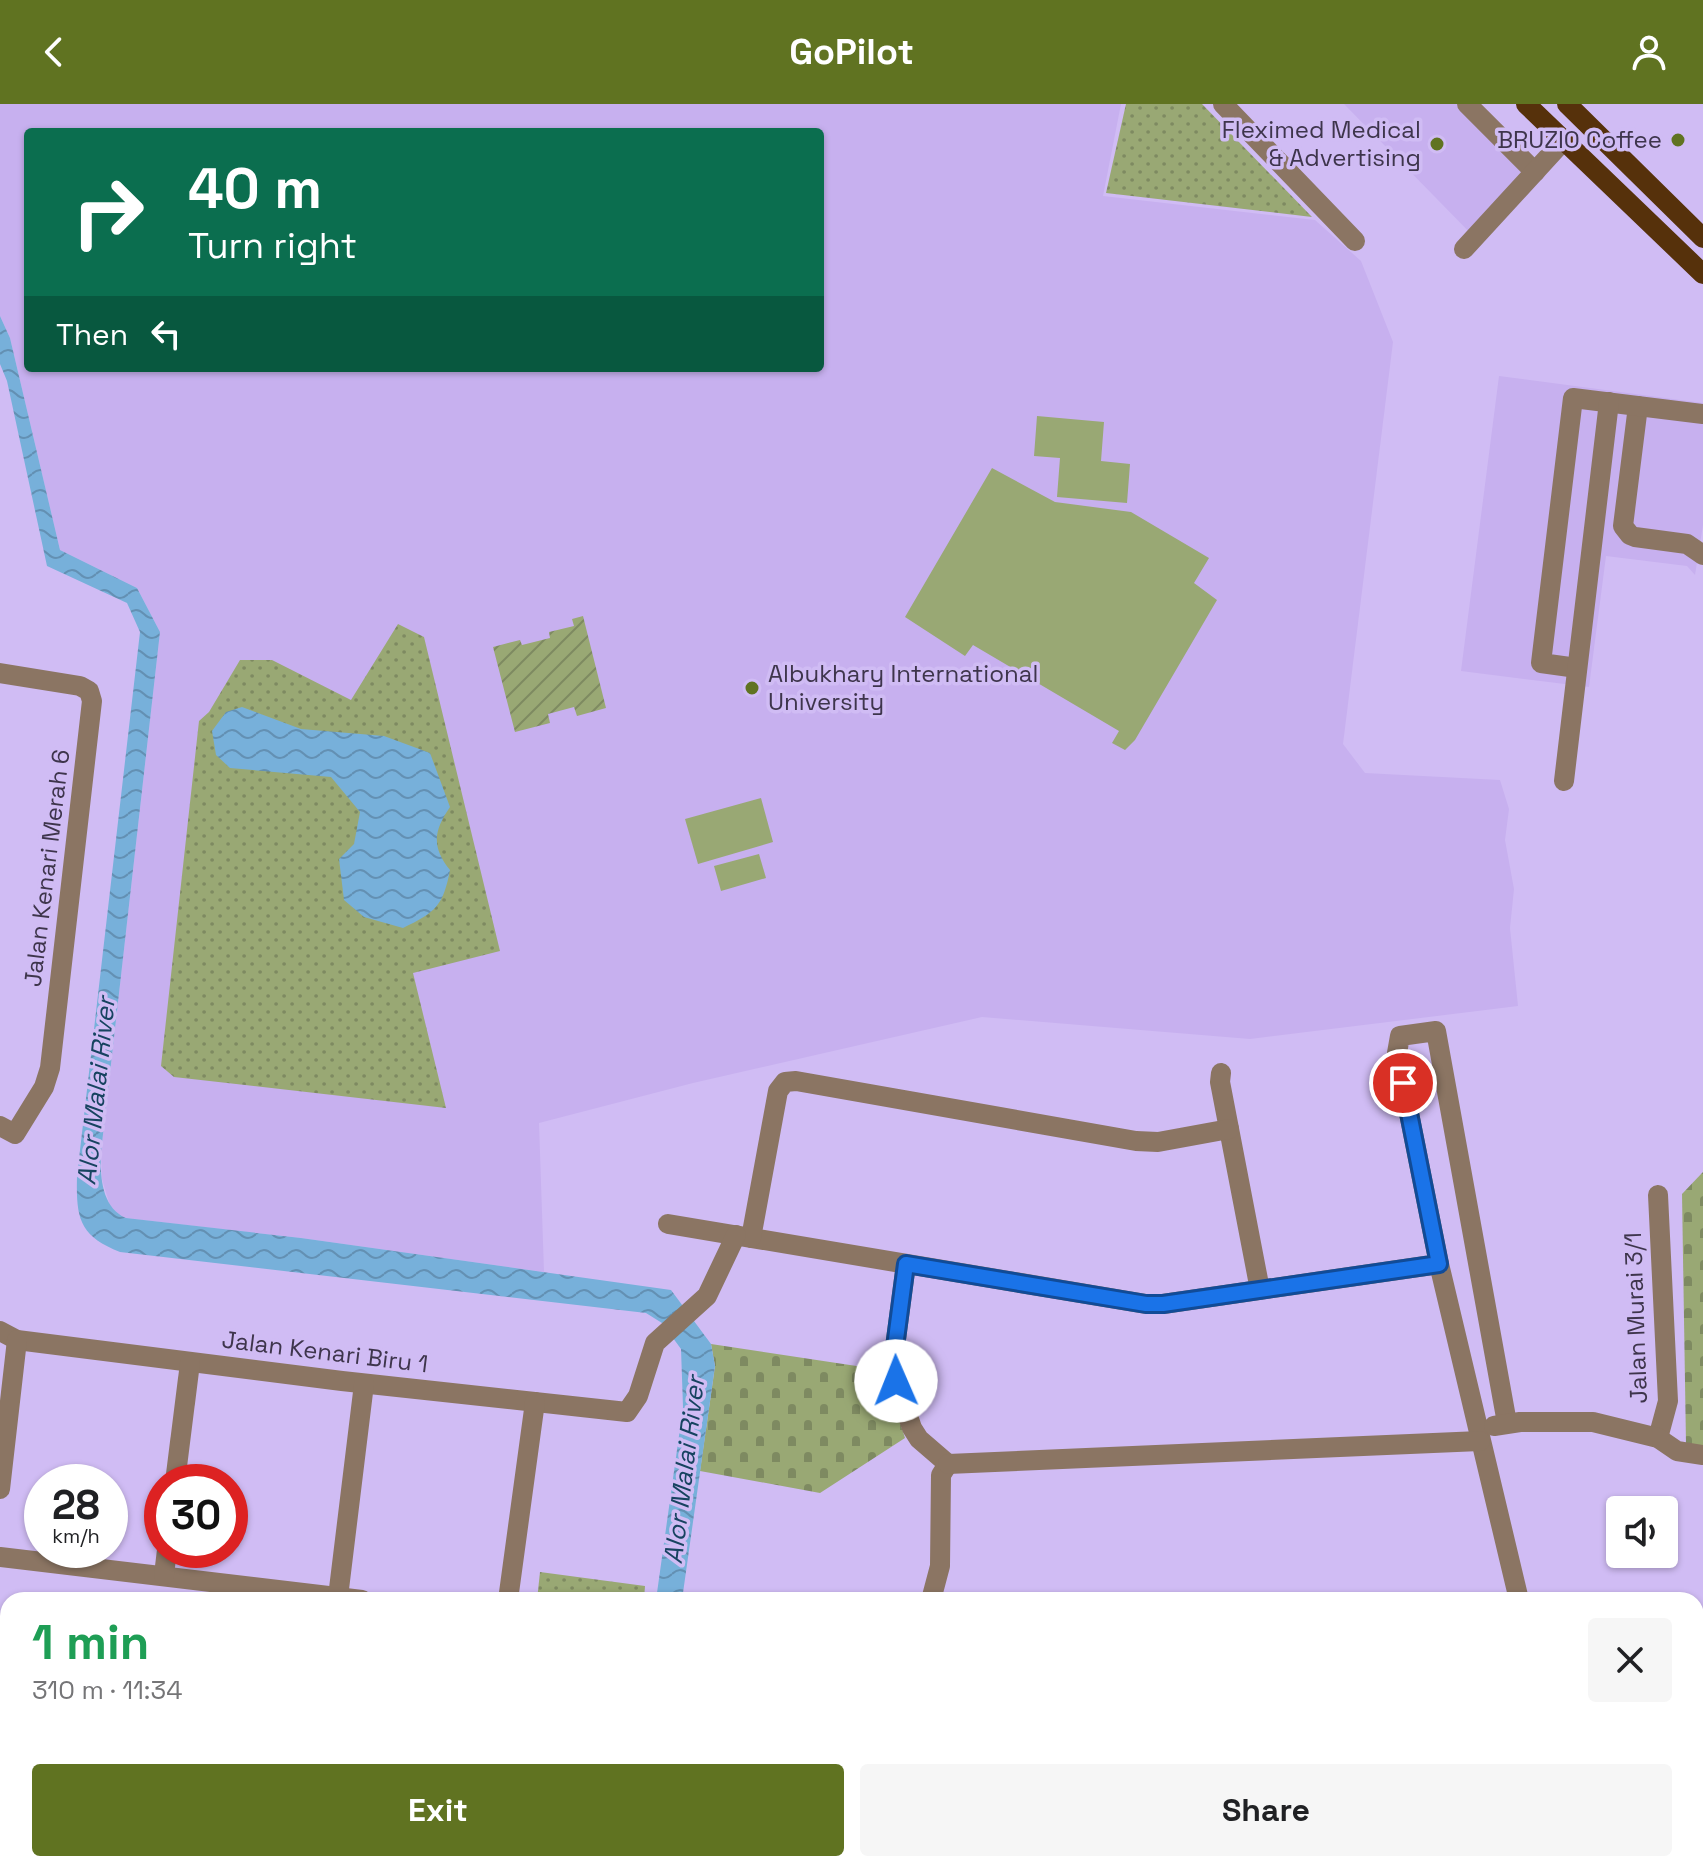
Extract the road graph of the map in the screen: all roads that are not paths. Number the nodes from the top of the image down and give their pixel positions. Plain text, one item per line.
1 (1467, 104) edge
2 (1526, 104) edge
3 (1567, 104) edge
4 (1225, 105) edge
5 (1564, 140) junction
6 (1535, 172) junction
7 (1703, 238) edge
8 (1355, 241) dead end
9 (1464, 249) dead end
10 (1703, 274) edge
11 (1609, 402) junction
12 (1638, 406) junction
13 (1703, 414) edge
14 (1703, 555) edge
15 (1577, 668) junction
16 (0, 673) edge
17 (1564, 781) dead end
18 (1221, 1073) dead end
19 (1229, 1129) junction
20 (8, 1130) edge
21 (1658, 1195) dead end
22 (668, 1224) dead end
23 (744, 1236) junction
24 (906, 1264) junction
25 (1439, 1264) junction
26 (1260, 1290) junction
27 (9, 1335) edge
28 (190, 1363) junction
29 (364, 1384) junction
30 (535, 1402) junction
31 (1507, 1423) junction
32 (1478, 1435) junction
33 (1658, 1438) junction
34 (1703, 1455) edge
35 (177, 1464) edge
36 (948, 1464) junction
37 (0, 1489) edge
38 (0, 1557) edge
39 (165, 1568) edge
40 (164, 1575) junction
41 (298, 1592) edge
42 (339, 1592) edge
43 (509, 1592) edge
44 (933, 1592) edge
45 (1517, 1592) edge

1 - 6 street
2 - 5 main road
3 - 7 main road
4 - 8 street
5 - 6 street
5 - 10 main road
6 - 9 street
11 - 12 street
11 - 15 street
11 - 15 street
12 - 13 street
12 - 14 street
15 - 17 street
16 - 20 street, Jalan Kenari Merah 6
18 - 19 street
19 - 23 street
19 - 26 street
21 - 33 street, Jalan Murai 3/1
22 - 23 street
23 - 24 street
23 - 30 street, Jalan Kenari Biru 1
24 - 26 street
24 - 36 street
25 - 26 street
25 - 31 street
25 - 32 street
27 - 28 street, Jalan Kenari Biru 1
27 - 37 street
28 - 29 street, Jalan Kenari Biru 1
28 - 35 street
29 - 30 street, Jalan Kenari Biru 1
29 - 42 street
30 - 43 street
31 - 32 street
31 - 33 street
32 - 36 street
32 - 45 street
33 - 34 street
36 - 44 street
38 - 40 street
39 - 40 street
40 - 41 street

